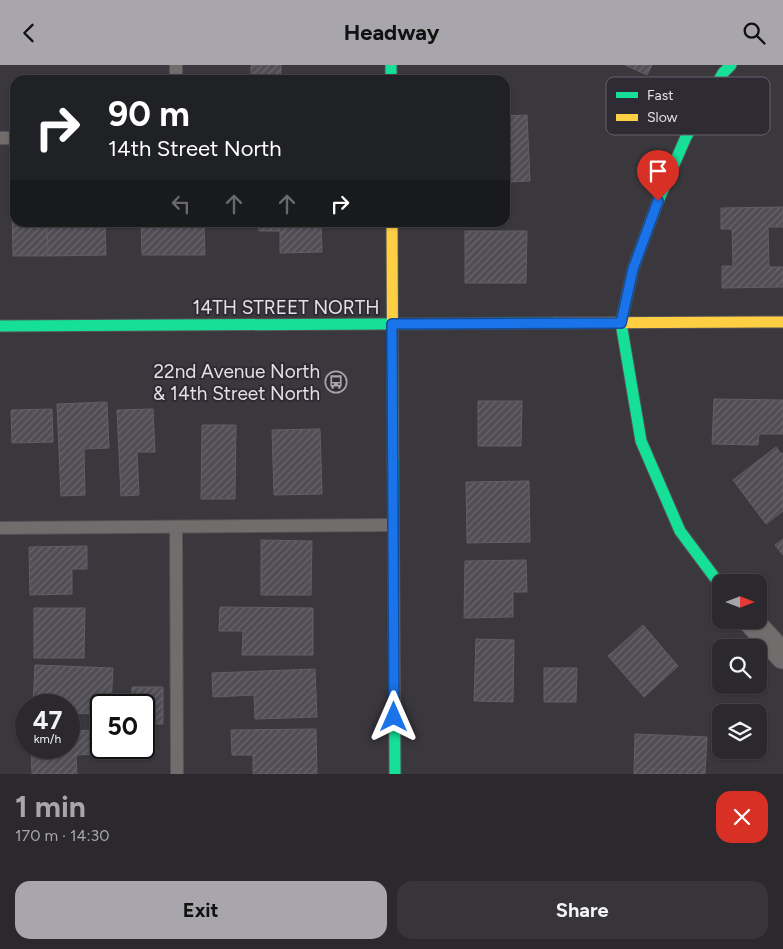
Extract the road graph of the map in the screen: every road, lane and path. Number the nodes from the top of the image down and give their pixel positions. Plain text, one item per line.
1 (730, 65) edge
2 (721, 77) edge
3 (687, 135) edge
4 (392, 227) edge
5 (783, 322) edge
6 (621, 323) junction
7 (392, 324) junction
8 (0, 327) edge
9 (393, 525) junction
10 (176, 527) junction
11 (0, 528) edge
12 (712, 574) edge
13 (758, 629) edge
14 (783, 656) edge
15 (177, 774) edge
16 (395, 774) edge

1 - 2 street
3 - 6 street
4 - 7 street
5 - 6 street, 14TH STREET NORTH
6 - 7 street, 14TH STREET NORTH
6 - 12 street
7 - 8 street, 14TH STREET NORTH
7 - 9 street
9 - 10 lane
9 - 16 street
10 - 11 lane
10 - 15 lane
13 - 14 street

